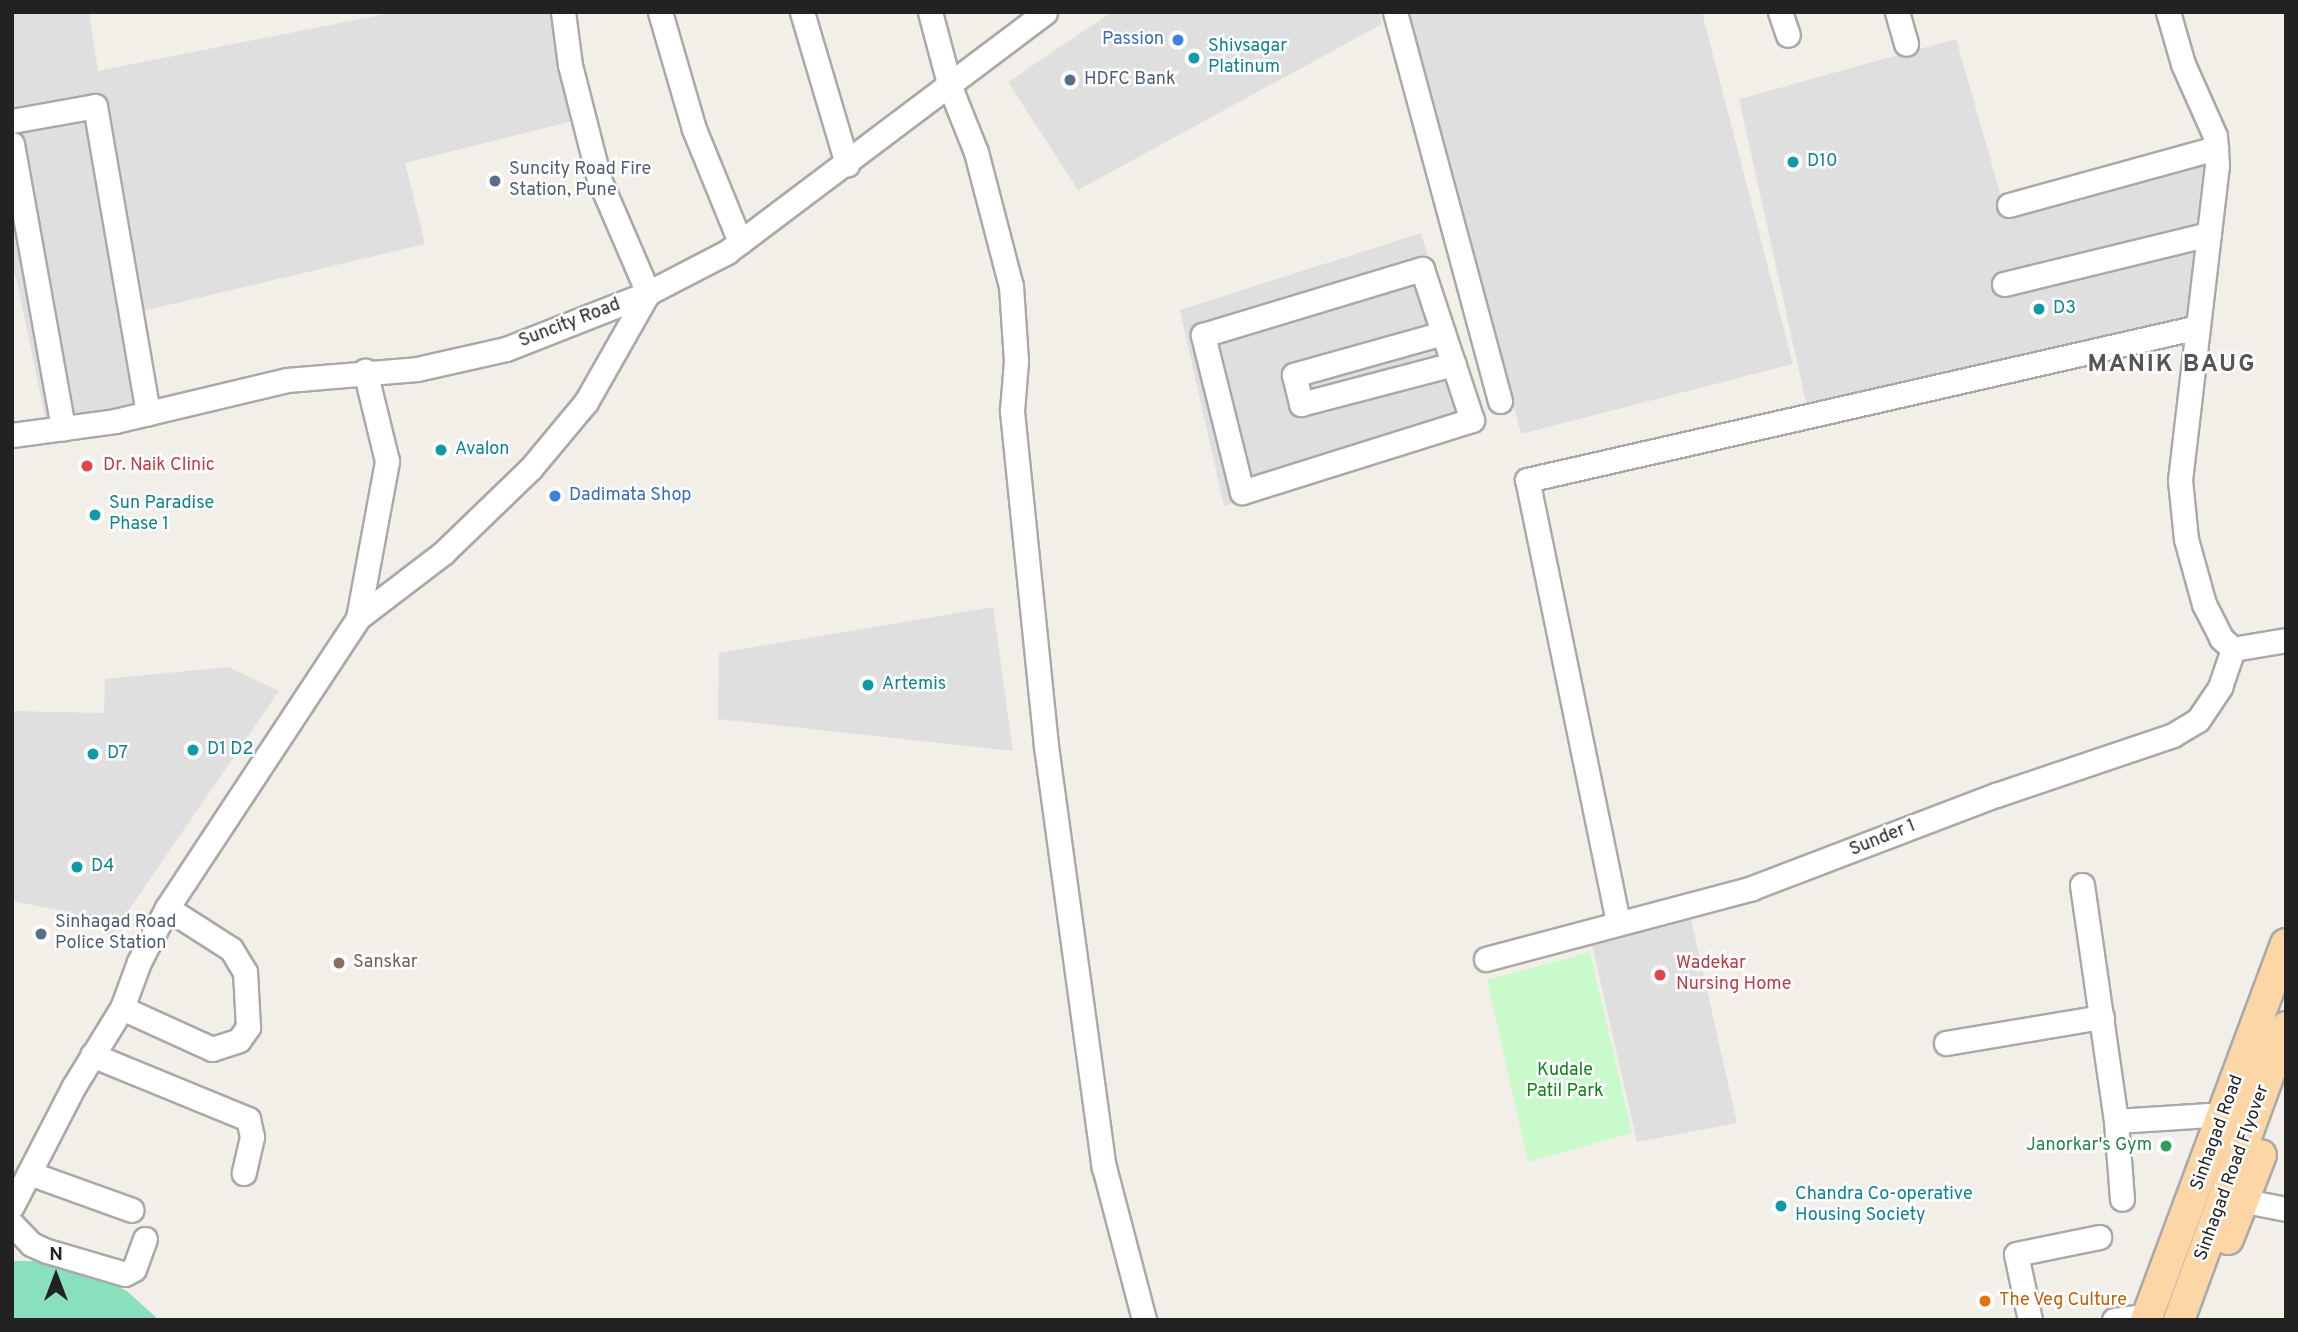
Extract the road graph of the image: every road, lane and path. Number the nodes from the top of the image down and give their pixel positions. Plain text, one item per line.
1 (563, 12) edge
2 (660, 12) edge
3 (802, 12) edge
4 (930, 12) edge
5 (1395, 12) edge
6 (1780, 12) edge
7 (1897, 12) edge
8 (2168, 12) edge
9 (1034, 16) edge
10 (1788, 35) dead end
11 (1906, 44) dead end
12 (950, 88) junction
13 (12, 121) edge
14 (12, 144) edge
15 (2216, 148) junction
16 (847, 164) junction
17 (2009, 205) dead end
18 (2209, 234) junction
19 (740, 242) junction
20 (23, 264) edge
21 (2004, 284) dead end
22 (648, 293) junction
23 (2198, 327) junction
24 (1481, 340) junction
25 (1449, 349) junction
26 (365, 371) junction
27 (1500, 401) dead end
28 (148, 413) junction
29 (63, 428) junction
30 (12, 435) edge
31 (358, 618) junction
32 (2286, 640) edge
33 (2233, 649) junction
34 (2082, 885) dead end
35 (167, 908) junction
36 (1618, 922) junction
37 (2286, 944) edge
38 (1486, 959) dead end
39 (2286, 993) edge
40 (122, 1008) junction
41 (2102, 1017) junction
42 (2286, 1027) edge
43 (1946, 1043) dead end
44 (92, 1055) junction
45 (2286, 1082) edge
46 (2225, 1114) junction
47 (2116, 1121) junction
48 (29, 1173) junction
49 (244, 1173) dead end
50 (2122, 1199) dead end
51 (2245, 1201) junction
52 (12, 1206) edge
53 (2286, 1209) edge
54 (132, 1210) dead end
55 (12, 1224) edge
56 (2099, 1237) dead end
57 (145, 1239) dead end
58 (2152, 1318) edge
59 (1144, 1320) edge
60 (2030, 1320) edge
61 (2115, 1320) edge
62 (2179, 1320) edge
63 (2195, 1320) edge

1 - 22 street
2 - 19 street
3 - 16 street
4 - 12 street
5 - 24 street
6 - 10 street
7 - 11 street
8 - 15 street
9 - 12 street, Suncity Road
12 - 16 street, Suncity Road
12 - 59 street
13 - 28 street
14 - 20 street
15 - 17 street
15 - 18 street
16 - 19 street, Suncity Road
18 - 21 street
18 - 23 street
19 - 22 street, Suncity Road
20 - 29 street
22 - 26 street, Suncity Road
22 - 31 street
23 - 33 street
23 - 36 street
24 - 25 street
24 - 27 street
25 - 25 street
25 - 25 street
26 - 28 street, Suncity Road
26 - 31 street
28 - 29 street, Suncity Road
29 - 30 street, Suncity Road
31 - 35 street
32 - 33 street
33 - 36 street, Sunder 1
34 - 41 street
35 - 40 street
35 - 40 street
36 - 38 street, Sunder 1
37 - 46 main road, Sinhagad Road
39 - 58 main road, Sinhagad Road Flyover
40 - 44 street
41 - 43 street
41 - 47 street
42 - 62 main road, Sinhagad Road Flyover
44 - 48 street
44 - 49 street
45 - 51 main road
46 - 47 street
46 - 58 main road, Sinhagad Road
47 - 50 street
48 - 52 street
48 - 54 street
51 - 53 street
51 - 63 main road
55 - 57 street
56 - 60 street
58 - 61 street

